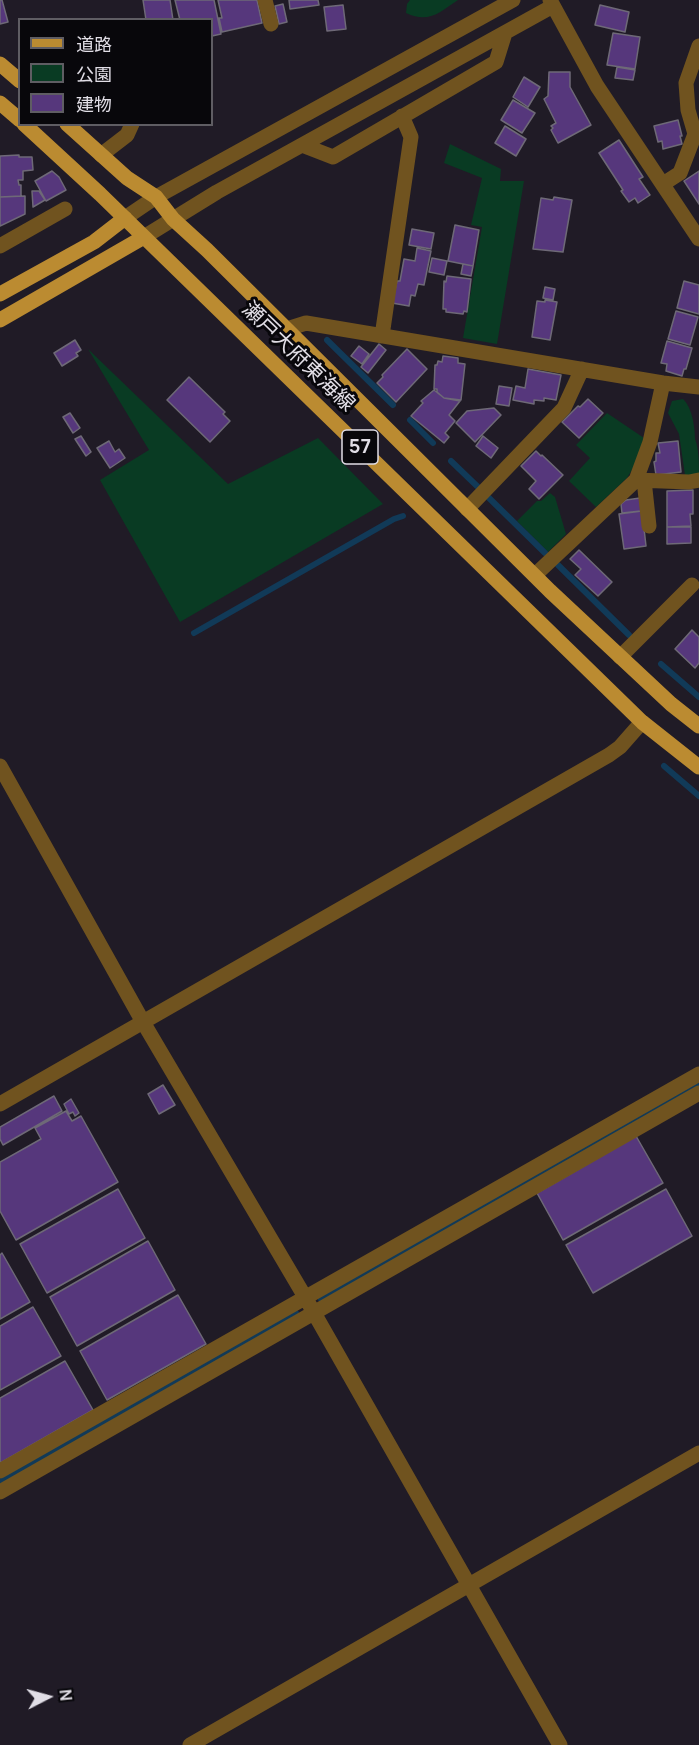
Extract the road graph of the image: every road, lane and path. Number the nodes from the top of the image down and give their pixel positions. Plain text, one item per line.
1 (265, 0) edge
2 (513, 0) edge
3 (551, 3) edge
4 (271, 24) dead end
5 (505, 33) junction
6 (699, 46) edge
7 (0, 64) edge
8 (18, 79) edge
9 (0, 103) edge
10 (402, 116) junction
11 (18, 118) edge
12 (26, 126) edge
13 (69, 126) edge
14 (131, 126) edge
15 (302, 146) junction
16 (101, 155) junction
17 (663, 184) junction
18 (156, 197) junction
19 (64, 209) dead end
20 (125, 218) junction
21 (173, 219) junction
22 (144, 237) junction
23 (699, 239) edge
24 (0, 246) edge
25 (0, 294) edge
26 (0, 320) edge
27 (287, 329) junction
28 (382, 336) junction
29 (582, 369) junction
30 (663, 383) junction
31 (699, 387) edge
32 (640, 480) junction
33 (699, 480) edge
34 (467, 509) junction
35 (649, 526) dead end
36 (535, 575) junction
37 (692, 585) dead end
38 (620, 657) junction
39 (642, 722) junction
40 (699, 726) edge
41 (0, 766) edge
42 (699, 767) edge
43 (143, 1022) junction
44 (699, 1074) edge
45 (699, 1093) edge
46 (0, 1104) edge
47 (305, 1297) junction
48 (314, 1313) junction
49 (699, 1453) edge
50 (0, 1471) edge
51 (0, 1492) edge
52 (469, 1585) junction
53 (190, 1745) edge
54 (560, 1745) edge

1 - 4 street
2 - 18 street
3 - 5 street
3 - 17 street
5 - 10 street
5 - 15 street
6 - 17 street
7 - 8 main road
9 - 11 main road
10 - 15 street
10 - 28 street
12 - 20 main road, 瀬戸大府東海線 / 57
13 - 16 main road, 瀬戸大府東海線 / 57
14 - 16 street
15 - 21 street
16 - 18 main road, 瀬戸大府東海線 / 57
17 - 23 street
18 - 20 street
18 - 21 main road, 瀬戸大府東海線 / 57
19 - 24 street
20 - 22 main road, 瀬戸大府東海線 / 57
20 - 25 main road
21 - 22 street
21 - 27 main road, 瀬戸大府東海線 / 57
22 - 26 main road
22 - 39 main road, 瀬戸大府東海線 / 57
27 - 28 street
27 - 34 main road, 瀬戸大府東海線 / 57
28 - 29 street
29 - 30 street
29 - 34 street
30 - 31 street
30 - 32 street
32 - 33 street
32 - 35 street
32 - 36 street
34 - 36 main road, 瀬戸大府東海線 / 57
36 - 38 main road, 瀬戸大府東海線 / 57
37 - 38 street
38 - 40 main road, 瀬戸大府東海線 / 57
39 - 42 main road, 瀬戸大府東海線 / 57
39 - 43 street
41 - 43 street
43 - 46 street
43 - 47 street
44 - 47 street
45 - 48 street
47 - 48 street
47 - 50 street
48 - 51 street
48 - 52 street
49 - 52 street
52 - 53 street
52 - 54 street

